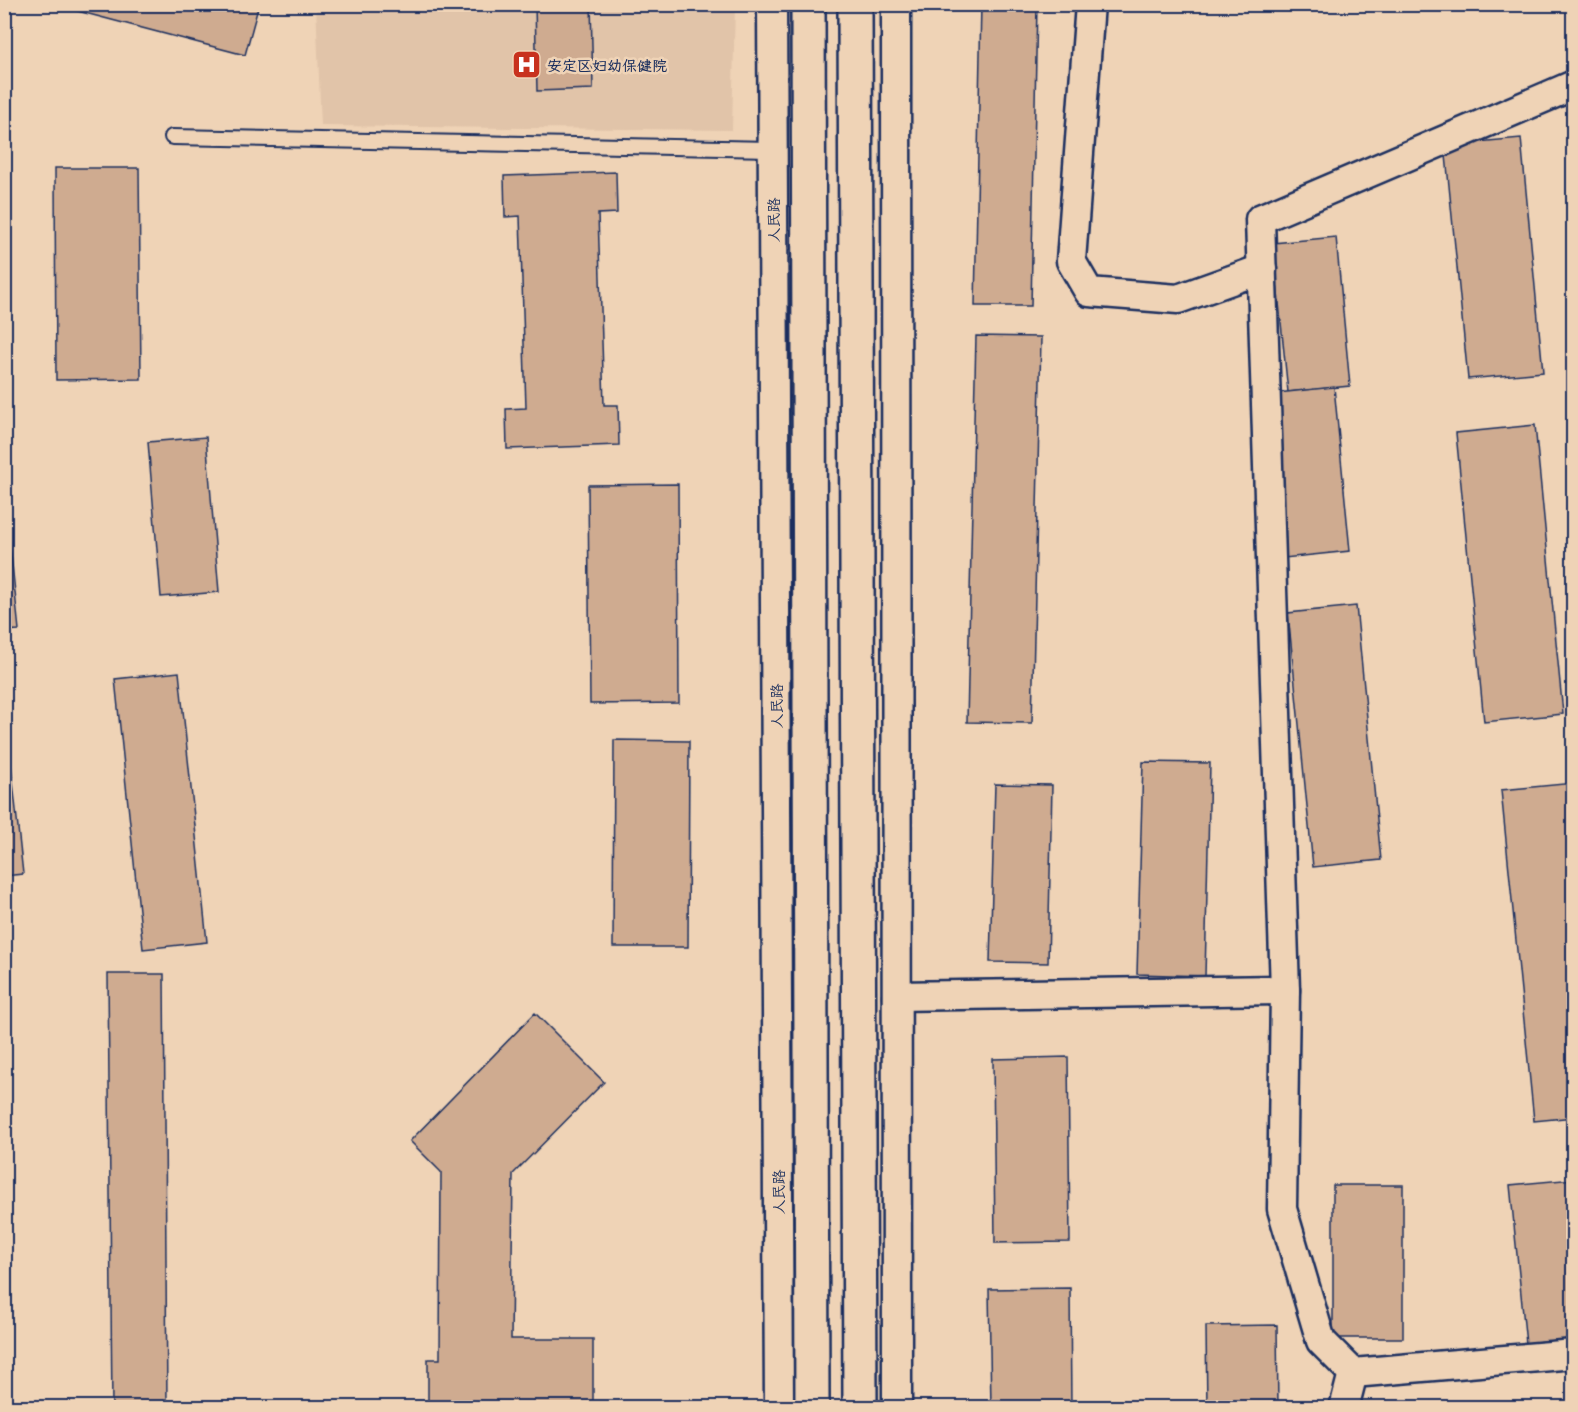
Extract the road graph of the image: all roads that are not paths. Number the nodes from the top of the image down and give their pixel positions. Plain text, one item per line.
1 (772, 4) edge
2 (808, 4) edge
3 (855, 4) edge
4 (896, 4) edge
5 (1090, 4) edge
6 (1574, 85) edge
7 (172, 137) dead end
8 (773, 149) junction
9 (1262, 269) junction
10 (1285, 990) junction
11 (897, 996) junction
12 (1574, 1354) edge
13 (1353, 1373) junction
14 (778, 1407) edge
15 (812, 1407) edge
16 (860, 1407) edge
17 (897, 1407) edge
18 (1344, 1407) edge

1 - 8 street, 人民路
2 - 15 main road
3 - 16 main road
4 - 11 street
5 - 9 street
6 - 9 street
7 - 8 lane
8 - 14 street, 人民路
9 - 10 street
10 - 11 street
10 - 13 street
11 - 17 street
12 - 13 street
13 - 18 street

